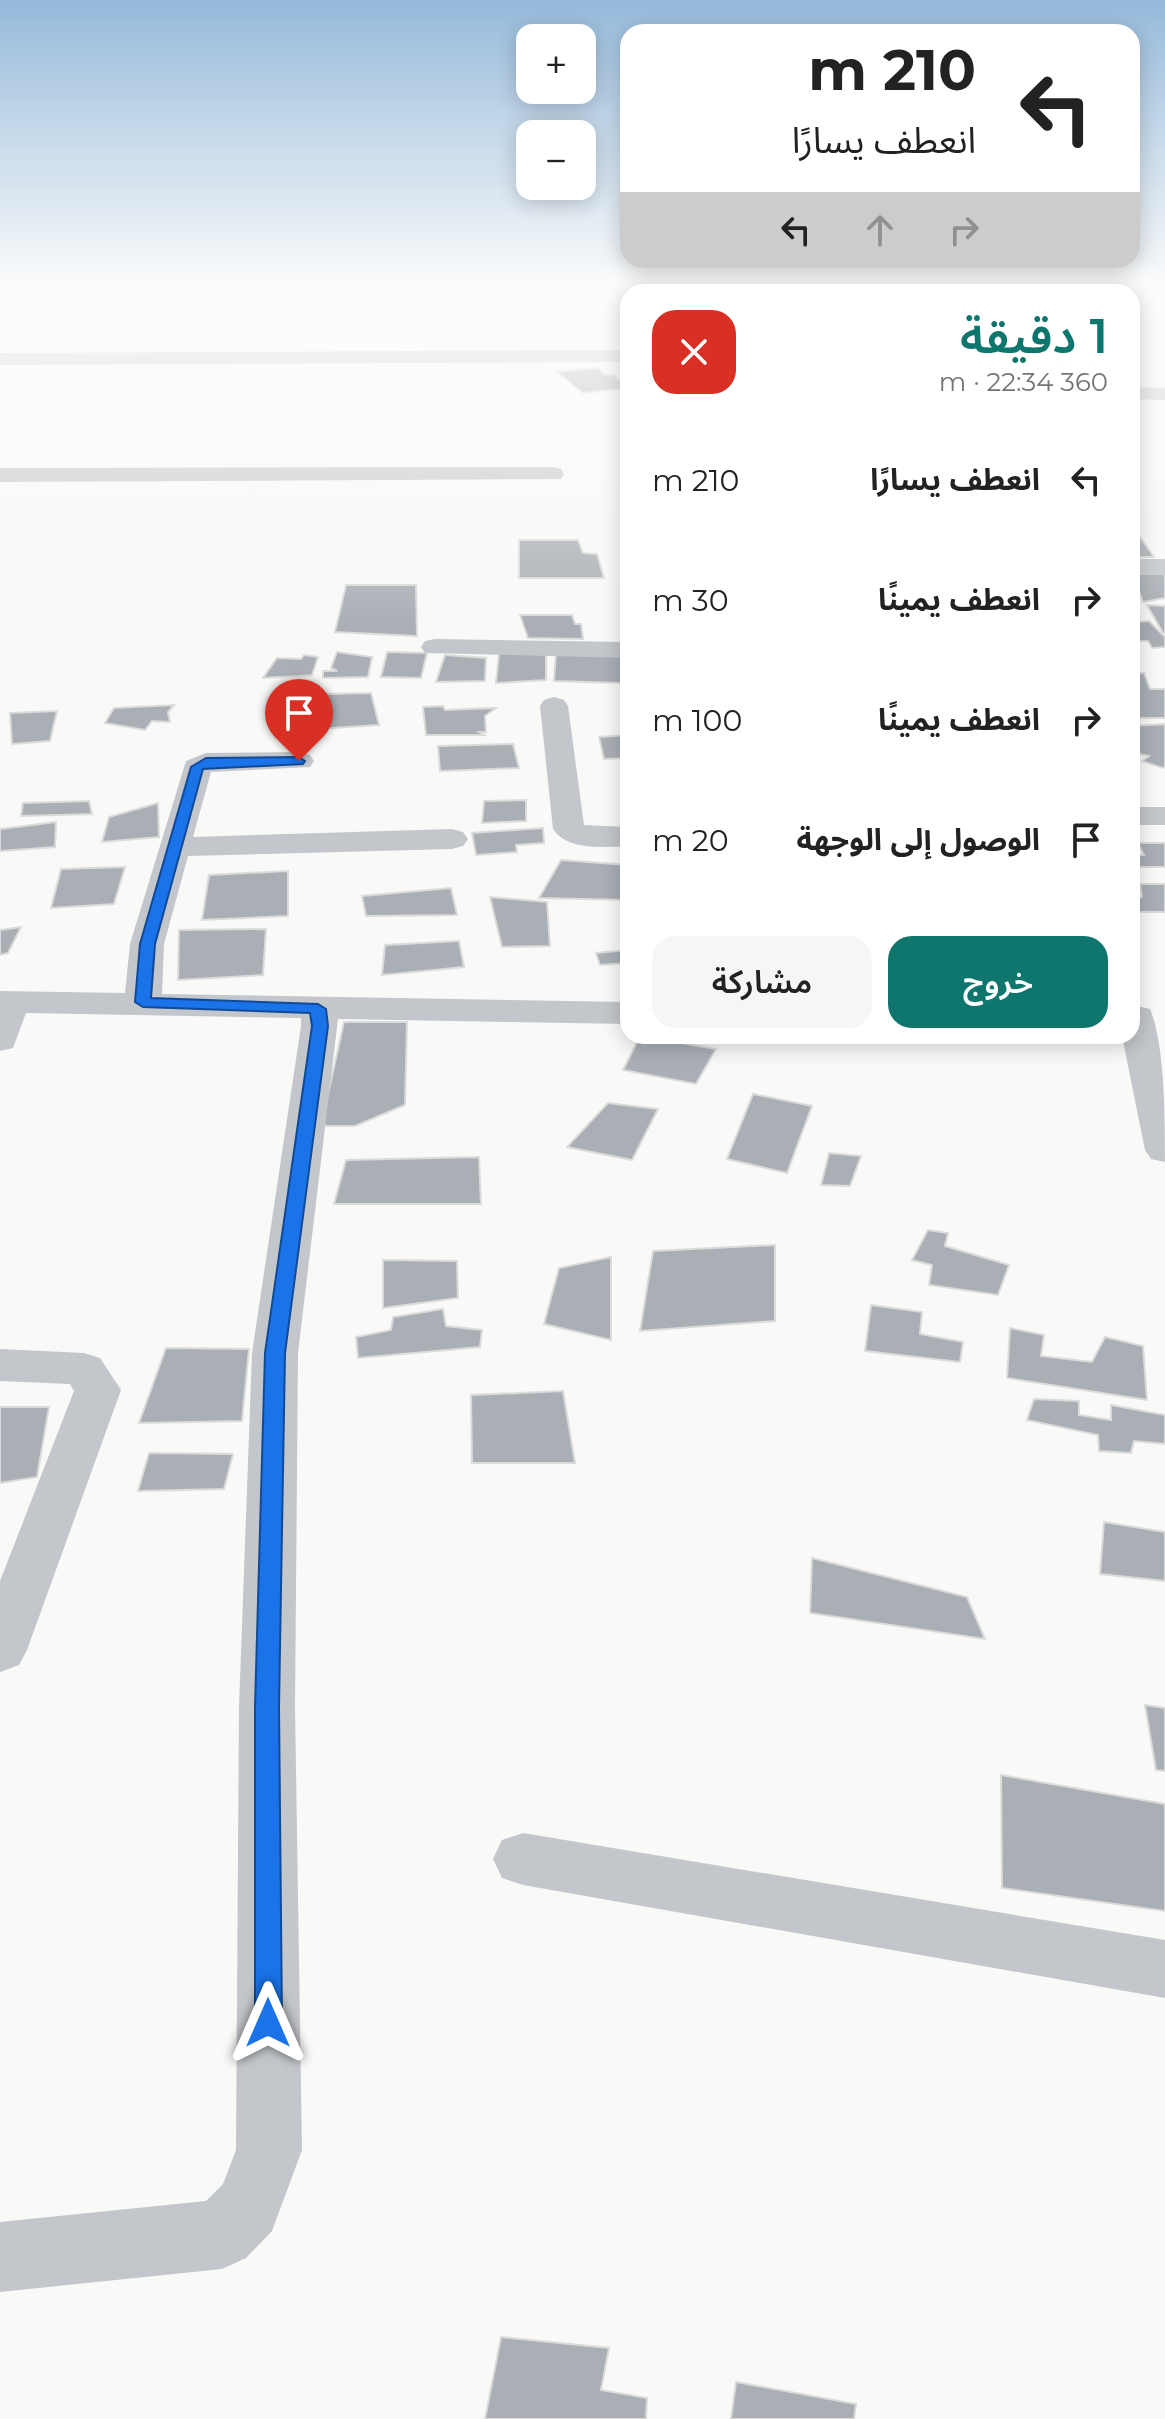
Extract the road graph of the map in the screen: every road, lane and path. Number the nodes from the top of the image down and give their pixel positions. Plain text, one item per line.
1 (553, 474) dead end
2 (0, 475) edge
3 (1140, 567) edge
4 (1165, 567) edge
5 (435, 647) dead end
6 (620, 650) edge
7 (554, 706) dead end
8 (299, 761) dead end
9 (1140, 816) edge
10 (1165, 816) edge
11 (620, 837) edge
12 (452, 839) dead end
13 (173, 847) junction
14 (5, 1002) edge
15 (143, 1002) junction
16 (318, 1009) junction
17 (620, 1013) edge
18 (1145, 1017) edge
19 (0, 1040) edge
20 (1165, 1150) edge
21 (0, 1365) edge
22 (0, 1650) edge
23 (523, 1859) dead end
24 (1165, 1969) edge
25 (0, 2257) edge

1 - 2 street
3 - 4 street
5 - 6 street
7 - 11 street
8 - 13 street
9 - 10 street
12 - 13 street
13 - 15 street
14 - 15 street
14 - 19 street
15 - 16 street
16 - 17 street
16 - 25 street
18 - 20 street
21 - 22 street
23 - 24 street

